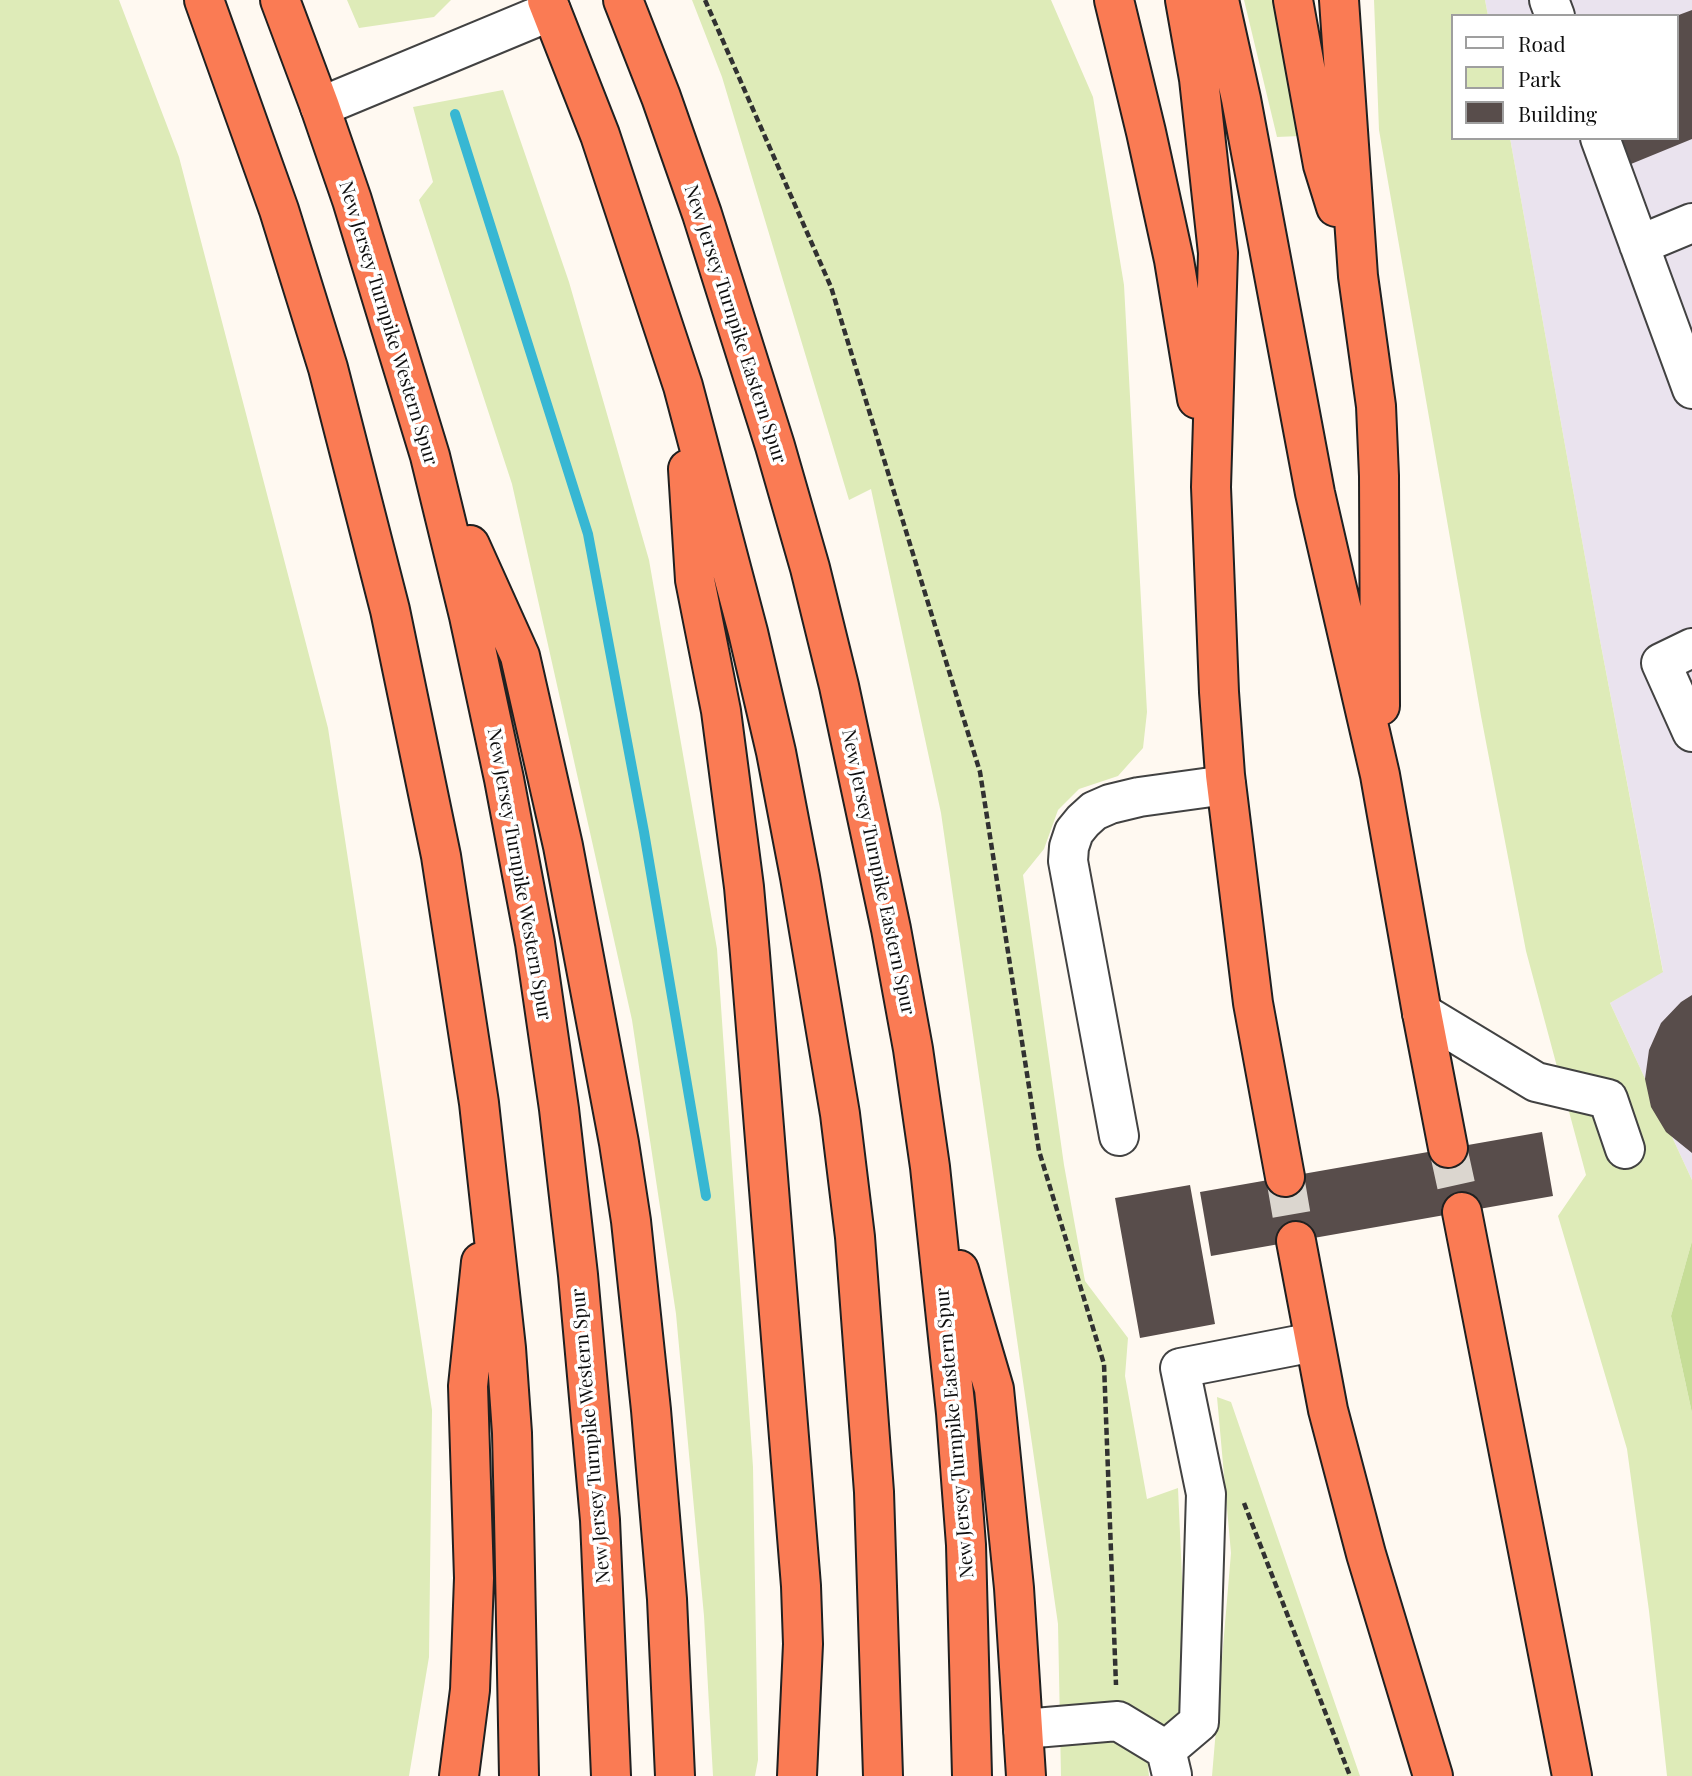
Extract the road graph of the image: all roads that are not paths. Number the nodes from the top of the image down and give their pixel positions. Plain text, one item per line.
1 (204, 0) edge
2 (280, 0) edge
3 (623, 0) edge
4 (1093, 0) edge
5 (1114, 0) edge
6 (1185, 0) edge
7 (1219, 0) edge
8 (1293, 0) edge
9 (1339, 0) edge
10 (549, 5) edge
11 (320, 107) junction
12 (1146, 132) junction
13 (1601, 140) edge
14 (1692, 223) edge
15 (1639, 245) junction
16 (1358, 276) junction
17 (683, 386) junction
18 (1692, 389) edge
19 (430, 456) junction
20 (1211, 487) junction
21 (1692, 648) edge
22 (1692, 732) edge
23 (1380, 775) junction
24 (1226, 785) junction
25 (1422, 1013) junction
26 (1119, 1136) dead end
27 (1448, 1148) tunnel mouth
28 (1625, 1149) dead end
29 (930, 1167) junction
30 (1284, 1177) tunnel mouth
31 (489, 1184) junction
32 (1462, 1212) tunnel mouth
33 (1296, 1241) tunnel mouth
34 (1314, 1342) junction
35 (1023, 1729) junction
36 (1169, 1763) edge
37 (459, 1776) edge
38 (519, 1776) edge
39 (611, 1776) edge
40 (675, 1776) edge
41 (797, 1776) edge
42 (883, 1776) edge
43 (972, 1776) edge
44 (1026, 1776) edge
45 (1433, 1776) edge
46 (1572, 1776) edge

1 - 31 highway
2 - 11 highway, New Jersey Turnpike Western Spur
3 - 29 highway, New Jersey Turnpike Eastern Spur
4 - 12 highway
5 - 12 highway
6 - 20 highway
7 - 23 highway
8 - 16 highway
9 - 16 highway
10 - 11 lane
10 - 17 highway
11 - 19 highway, New Jersey Turnpike Western Spur
12 - 20 highway
13 - 15 lane
14 - 15 lane
15 - 18 lane
16 - 23 highway
17 - 41 highway
17 - 42 highway
19 - 39 highway, New Jersey Turnpike Western Spur
19 - 40 highway
20 - 24 highway
21 - 22 lane
23 - 25 highway
24 - 26 lane
24 - 30 highway
25 - 27 highway
25 - 28 lane
29 - 35 highway
29 - 43 highway, New Jersey Turnpike Eastern Spur
31 - 37 highway
31 - 38 highway
32 - 46 highway
33 - 34 highway
34 - 36 lane
34 - 45 highway
35 - 36 lane
35 - 44 highway

